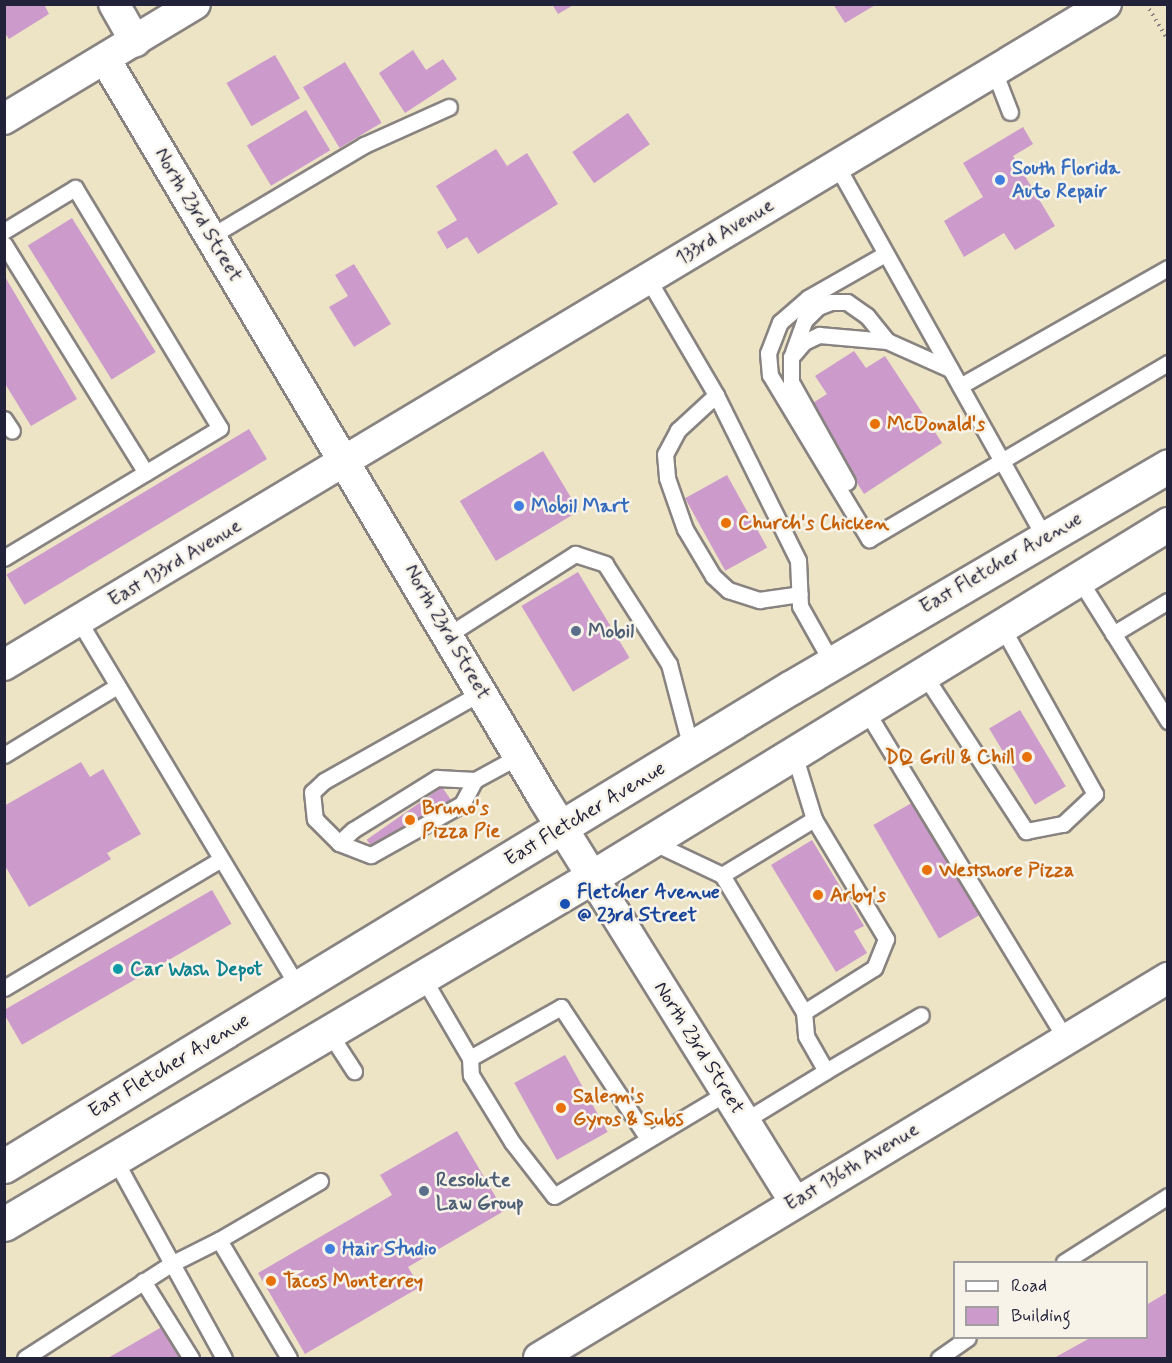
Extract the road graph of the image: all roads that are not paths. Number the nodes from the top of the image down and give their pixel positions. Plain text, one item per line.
1 (114, 4) edge
2 (195, 4) edge
3 (1106, 4) edge
4 (135, 40) junction
5 (105, 59) junction
6 (994, 71) junction
7 (449, 107) dead end
8 (1010, 112) dead end
9 (4, 119) edge
10 (837, 166) junction
11 (4, 231) edge
12 (211, 236) junction
13 (4, 244) edge
14 (885, 254) junction
15 (1166, 272) edge
16 (648, 279) junction
17 (887, 340) junction
18 (791, 357) junction
19 (1167, 363) edge
20 (950, 369) junction
21 (960, 386) junction
22 (716, 395) junction
23 (345, 460) junction
24 (1001, 460) junction
25 (1167, 466) edge
26 (146, 473) junction
27 (848, 503) junction
28 (1167, 525) edge
29 (1045, 538) junction
30 (4, 558) edge
31 (1079, 579) junction
32 (800, 594) junction
33 (1167, 601) edge
34 (79, 621) junction
35 (1001, 625) junction
36 (1113, 634) junction
37 (448, 635) junction
38 (832, 663) junction
39 (4, 665) edge
40 (923, 673) junction
41 (117, 686) junction
42 (482, 692) junction
43 (865, 709) junction
44 (1167, 721) edge
45 (692, 748) junction
46 (794, 754) junction
47 (4, 755) edge
48 (519, 756) junction
49 (476, 780) junction
50 (814, 819) junction
51 (564, 827) junction
52 (650, 841) junction
53 (339, 843) junction
54 (221, 859) junction
55 (722, 875) junction
56 (592, 877) junction
57 (422, 976) junction
58 (1167, 978) edge
59 (5, 988) edge
60 (299, 988) junction
61 (804, 1012) junction
62 (921, 1016) dead end
63 (328, 1031) junction
64 (1066, 1039) junction
65 (470, 1058) junction
66 (354, 1071) dead end
67 (826, 1071) junction
68 (726, 1093) junction
69 (744, 1121) junction
70 (646, 1137) junction
71 (114, 1158) junction
72 (4, 1166) edge
73 (320, 1181) dead end
74 (1167, 1196) edge
75 (795, 1202) junction
76 (4, 1224) edge
77 (219, 1240) junction
78 (1067, 1261) edge
79 (171, 1264) junction
80 (143, 1281) junction
81 (967, 1339) edge
82 (25, 1359) edge
83 (191, 1359) edge
84 (224, 1359) edge
85 (289, 1359) edge
86 (539, 1359) edge
87 (939, 1359) edge

1 - 4 street
2 - 4 street
3 - 6 street, 133rd Avenue
4 - 5 street
5 - 9 street
5 - 12 street, North 23rd Street
6 - 8 lane
6 - 10 street, 133rd Avenue
7 - 12 lane
10 - 14 lane
10 - 16 street, 133rd Avenue
11 - 26 lane
12 - 23 street, North 23rd Street
13 - 26 lane
14 - 20 lane
14 - 27 lane
15 - 21 lane
16 - 22 lane
16 - 23 street, 133rd Avenue
17 - 18 lane
17 - 18 lane
17 - 20 lane
18 - 27 lane
19 - 24 lane
20 - 21 lane
21 - 24 lane
22 - 32 lane
22 - 32 lane
23 - 34 street, East 133rd Avenue
23 - 37 street, North 23rd Street
24 - 27 lane
24 - 29 lane
25 - 29 main road, East Fletcher Avenue
26 - 30 lane
28 - 31 main road
29 - 38 main road, East Fletcher Avenue
31 - 35 main road
31 - 36 lane
32 - 38 lane
33 - 36 lane
34 - 39 street, East 133rd Avenue
34 - 41 lane
35 - 40 main road
35 - 40 lane
36 - 44 lane
37 - 42 street, North 23rd Street
37 - 45 lane
38 - 45 main road, East Fletcher Avenue
40 - 43 main road
41 - 47 lane
41 - 54 lane
42 - 48 street, North 23rd Street
42 - 53 lane
43 - 46 main road
43 - 64 lane
45 - 51 main road, East Fletcher Avenue
46 - 50 lane
46 - 52 main road
48 - 49 lane
48 - 51 street, North 23rd Street
49 - 53 lane
49 - 53 lane
50 - 55 lane
50 - 61 lane
51 - 56 street, North 23rd Street
51 - 60 main road, East Fletcher Avenue
52 - 55 lane
52 - 56 main road
54 - 59 lane
54 - 60 lane
55 - 61 lane
56 - 57 main road
56 - 68 street, North 23rd Street
57 - 63 main road
57 - 65 lane
58 - 64 street, East 136th Avenue
60 - 72 main road, East Fletcher Avenue
61 - 67 lane
62 - 67 lane
63 - 66 lane
63 - 71 main road
64 - 75 street, East 136th Avenue
65 - 70 lane
65 - 70 lane
67 - 69 lane
68 - 69 street, North 23rd Street
68 - 70 lane
69 - 75 street, North 23rd Street
71 - 76 main road
71 - 79 lane
73 - 77 lane
74 - 78 lane
75 - 86 street, East 136th Avenue
77 - 79 lane
77 - 85 lane
79 - 80 lane
79 - 84 lane
80 - 82 lane
80 - 83 lane
81 - 87 lane

